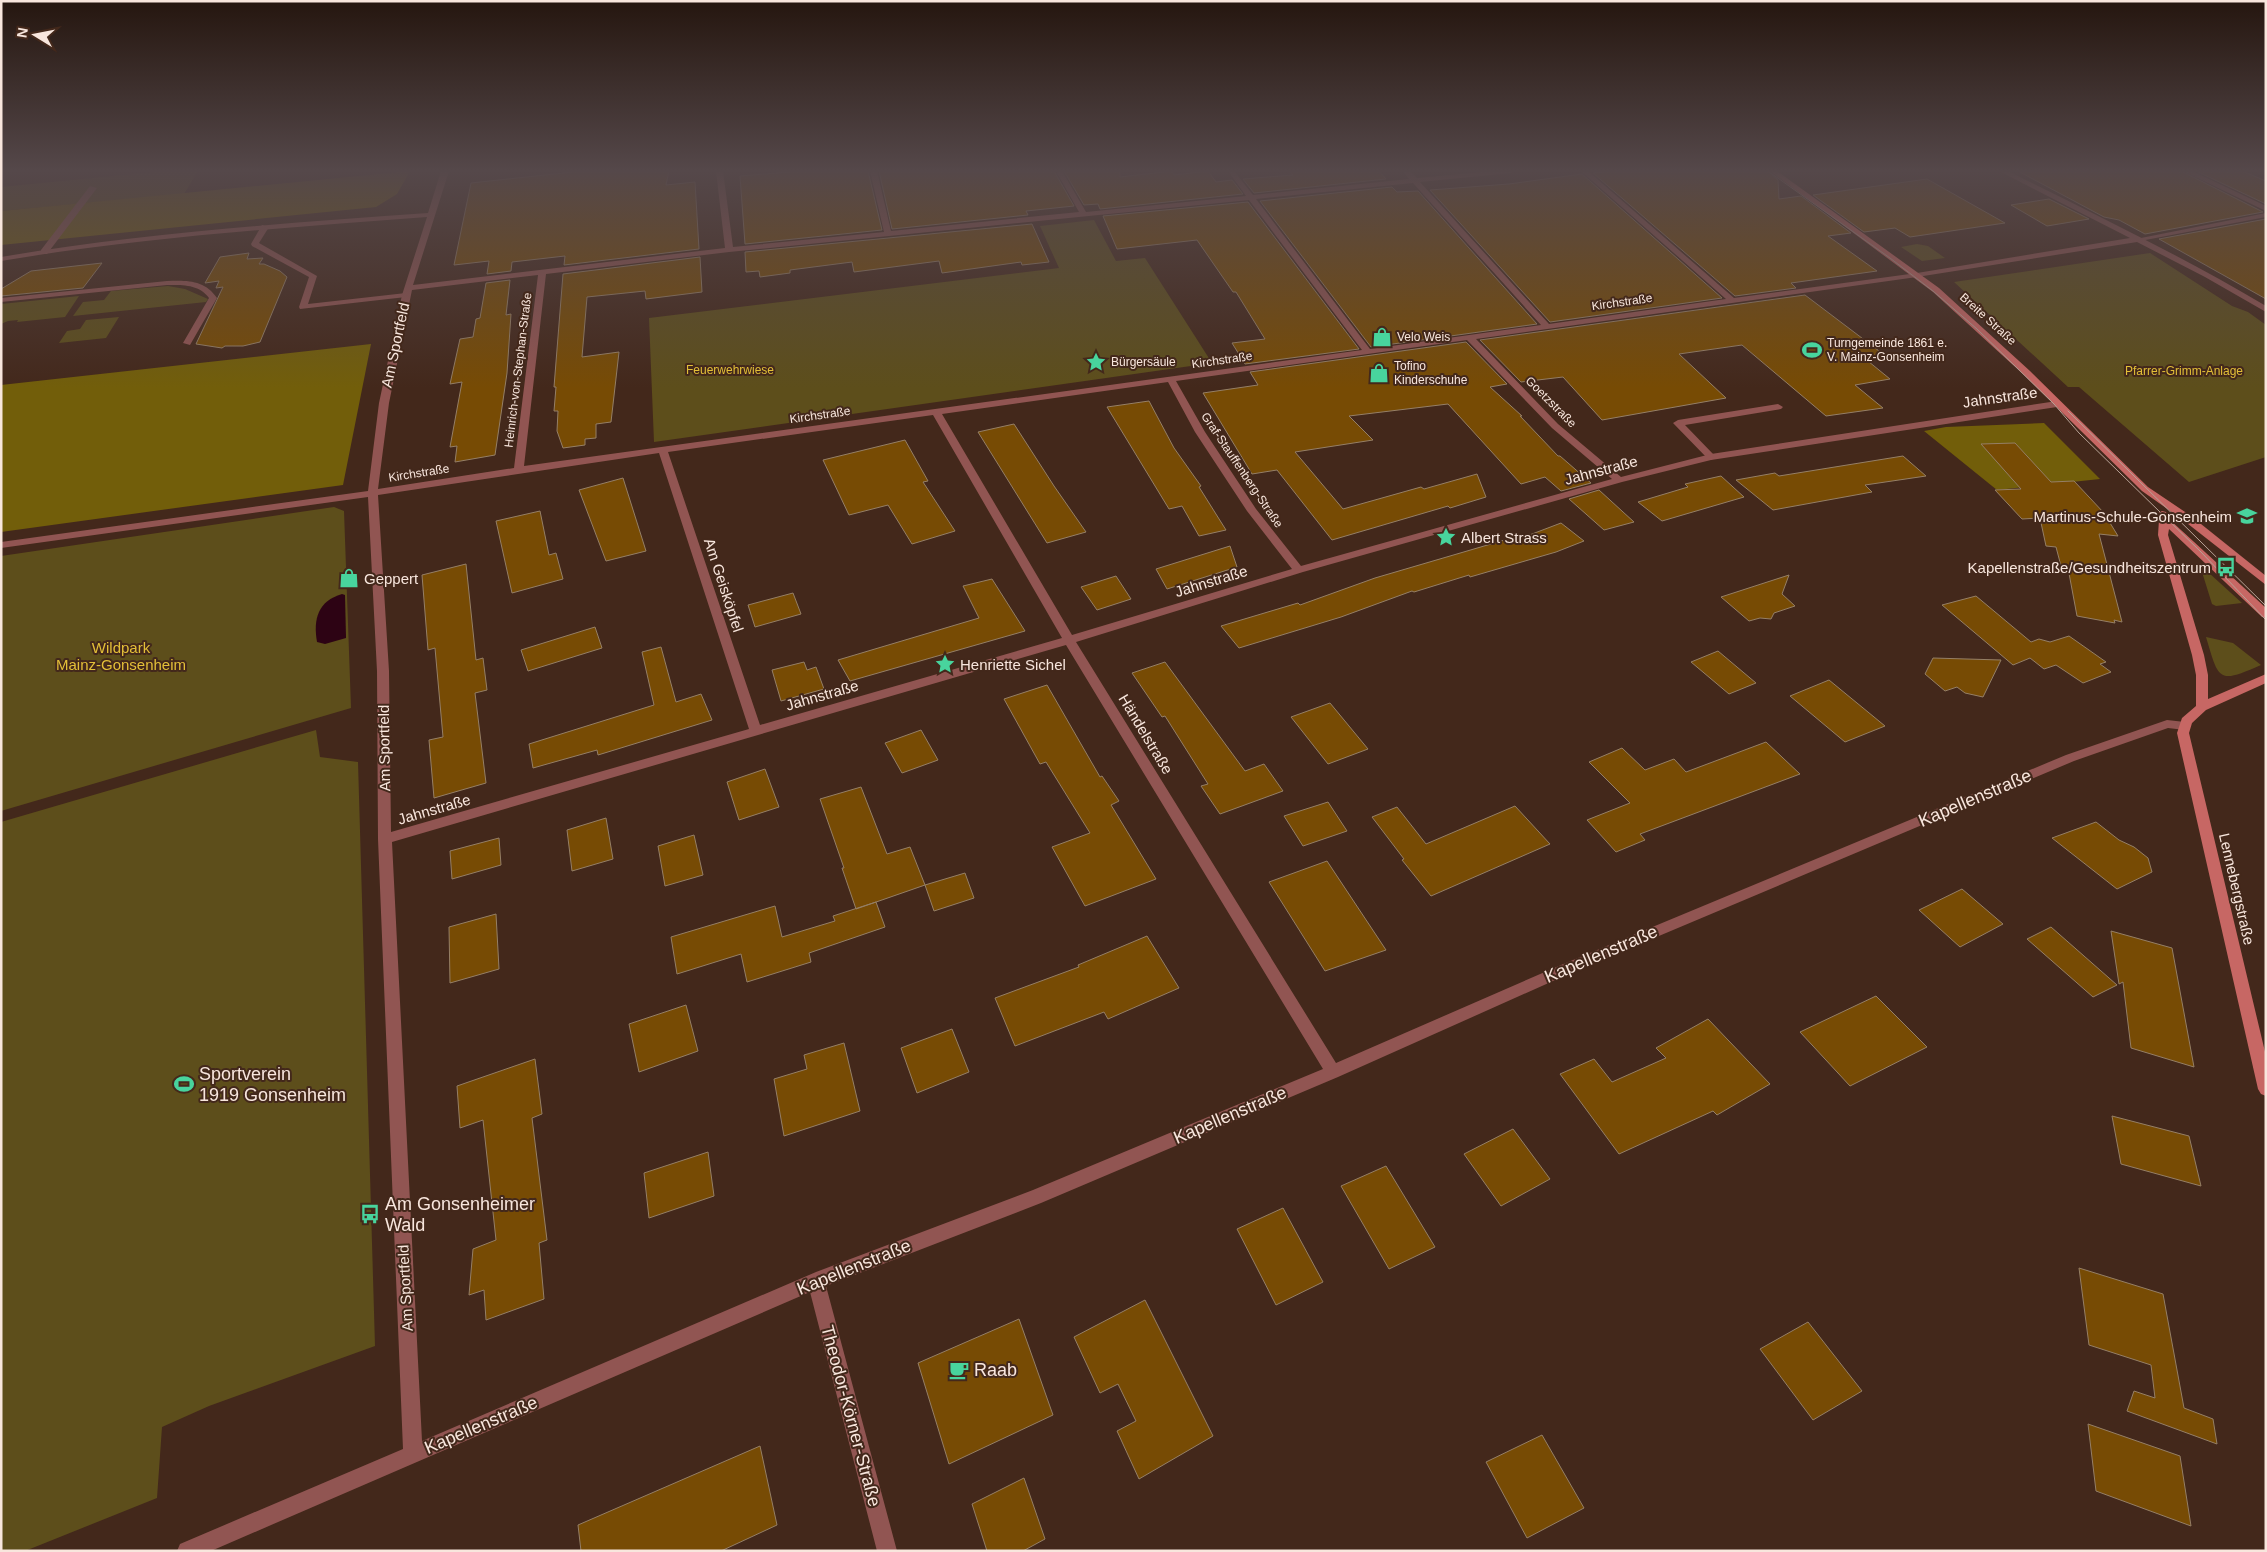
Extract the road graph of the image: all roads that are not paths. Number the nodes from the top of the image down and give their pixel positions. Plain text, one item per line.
1 (51, 243) edge
2 (106, 243) edge
3 (255, 243) edge
4 (421, 243) edge
5 (728, 243) edge
6 (794, 243) edge
7 (1286, 243) edge
8 (1472, 243) edge
9 (1667, 243) edge
10 (1873, 243) edge
11 (2113, 243) edge
12 (2148, 243) edge
13 (729, 250) junction
14 (44, 252) junction
15 (1, 258) edge
16 (542, 273) junction
17 (1917, 275) junction
18 (407, 292) junction
19 (1, 300) edge
20 (1732, 300) junction
21 (2266, 310) edge
22 (1546, 326) junction
23 (1470, 337) junction
24 (188, 343) dead end
25 (1368, 352) junction
26 (1170, 380) junction
27 (2058, 404) junction
28 (1778, 407) dead end
29 (936, 412) junction
30 (663, 450) junction
31 (1711, 456) junction
32 (519, 470) junction
33 (1619, 480) junction
34 (2145, 489) junction
35 (373, 493) junction
36 (2164, 520) junction
37 (2202, 529) junction
38 (1, 545) edge
39 (1299, 570) junction
40 (2266, 582) edge
41 (2266, 614) edge
42 (1069, 640) junction
43 (2266, 678) edge
44 (2202, 707) junction
45 (2185, 726) junction
46 (756, 730) junction
47 (385, 839) junction
48 (1333, 1072) junction
49 (2266, 1089) edge
50 (816, 1281) junction
51 (413, 1454) junction
52 (187, 1551) edge
53 (887, 1551) edge

1 - 14 street
2 - 14 street
3 - 18 street
4 - 18 street, Am Sportfeld
5 - 13 street
6 - 13 street
7 - 25 street
8 - 22 street
9 - 20 street
10 - 17 main road, Breite Straße
11 - 17 street, Kirchstraße
12 - 21 street
13 - 16 street
14 - 15 street
16 - 18 street
16 - 32 street, Heinrich-von-Stephan-Straße
17 - 20 street, Kirchstraße
17 - 27 main road, Breite Straße
18 - 35 street, Am Sportfeld
19 - 24 street
20 - 22 street, Kirchstraße
22 - 23 street, Kirchstraße
23 - 25 street, Kirchstraße
23 - 33 street, Goetzstraße
25 - 26 street, Kirchstraße
26 - 29 street, Kirchstraße
26 - 39 street, Graf-Stauffenberg-Straße
27 - 31 street, Jahnstraße
27 - 34 main road, Breite Straße
28 - 31 street
29 - 30 street, Kirchstraße
29 - 42 street, Händelstraße
30 - 32 street, Kirchstraße
30 - 46 street, Am Geisköpfel
31 - 33 street, Jahnstraße
32 - 35 street, Kirchstraße
33 - 39 street, Jahnstraße
34 - 36 main road, Breite Straße
34 - 37 main road, Breite Straße
35 - 38 street, Kirchstraße
35 - 47 street, Am Sportfeld
36 - 37 main road
36 - 41 main road, Breite Straße
36 - 44 main road, Breite Straße
37 - 40 main road, Breite Straße
39 - 42 street, Jahnstraße
42 - 46 street, Jahnstraße
42 - 48 street, Händelstraße
43 - 44 main road
44 - 45 main road
45 - 48 street, Kapellenstraße
45 - 49 main road, Lennebergstraße
46 - 47 street, Jahnstraße
47 - 51 street, Am Sportfeld
48 - 50 street, Kapellenstraße
50 - 51 street, Kapellenstraße
50 - 53 street, Theodor-Körner-Straße
51 - 52 street, Kapellenstraße

